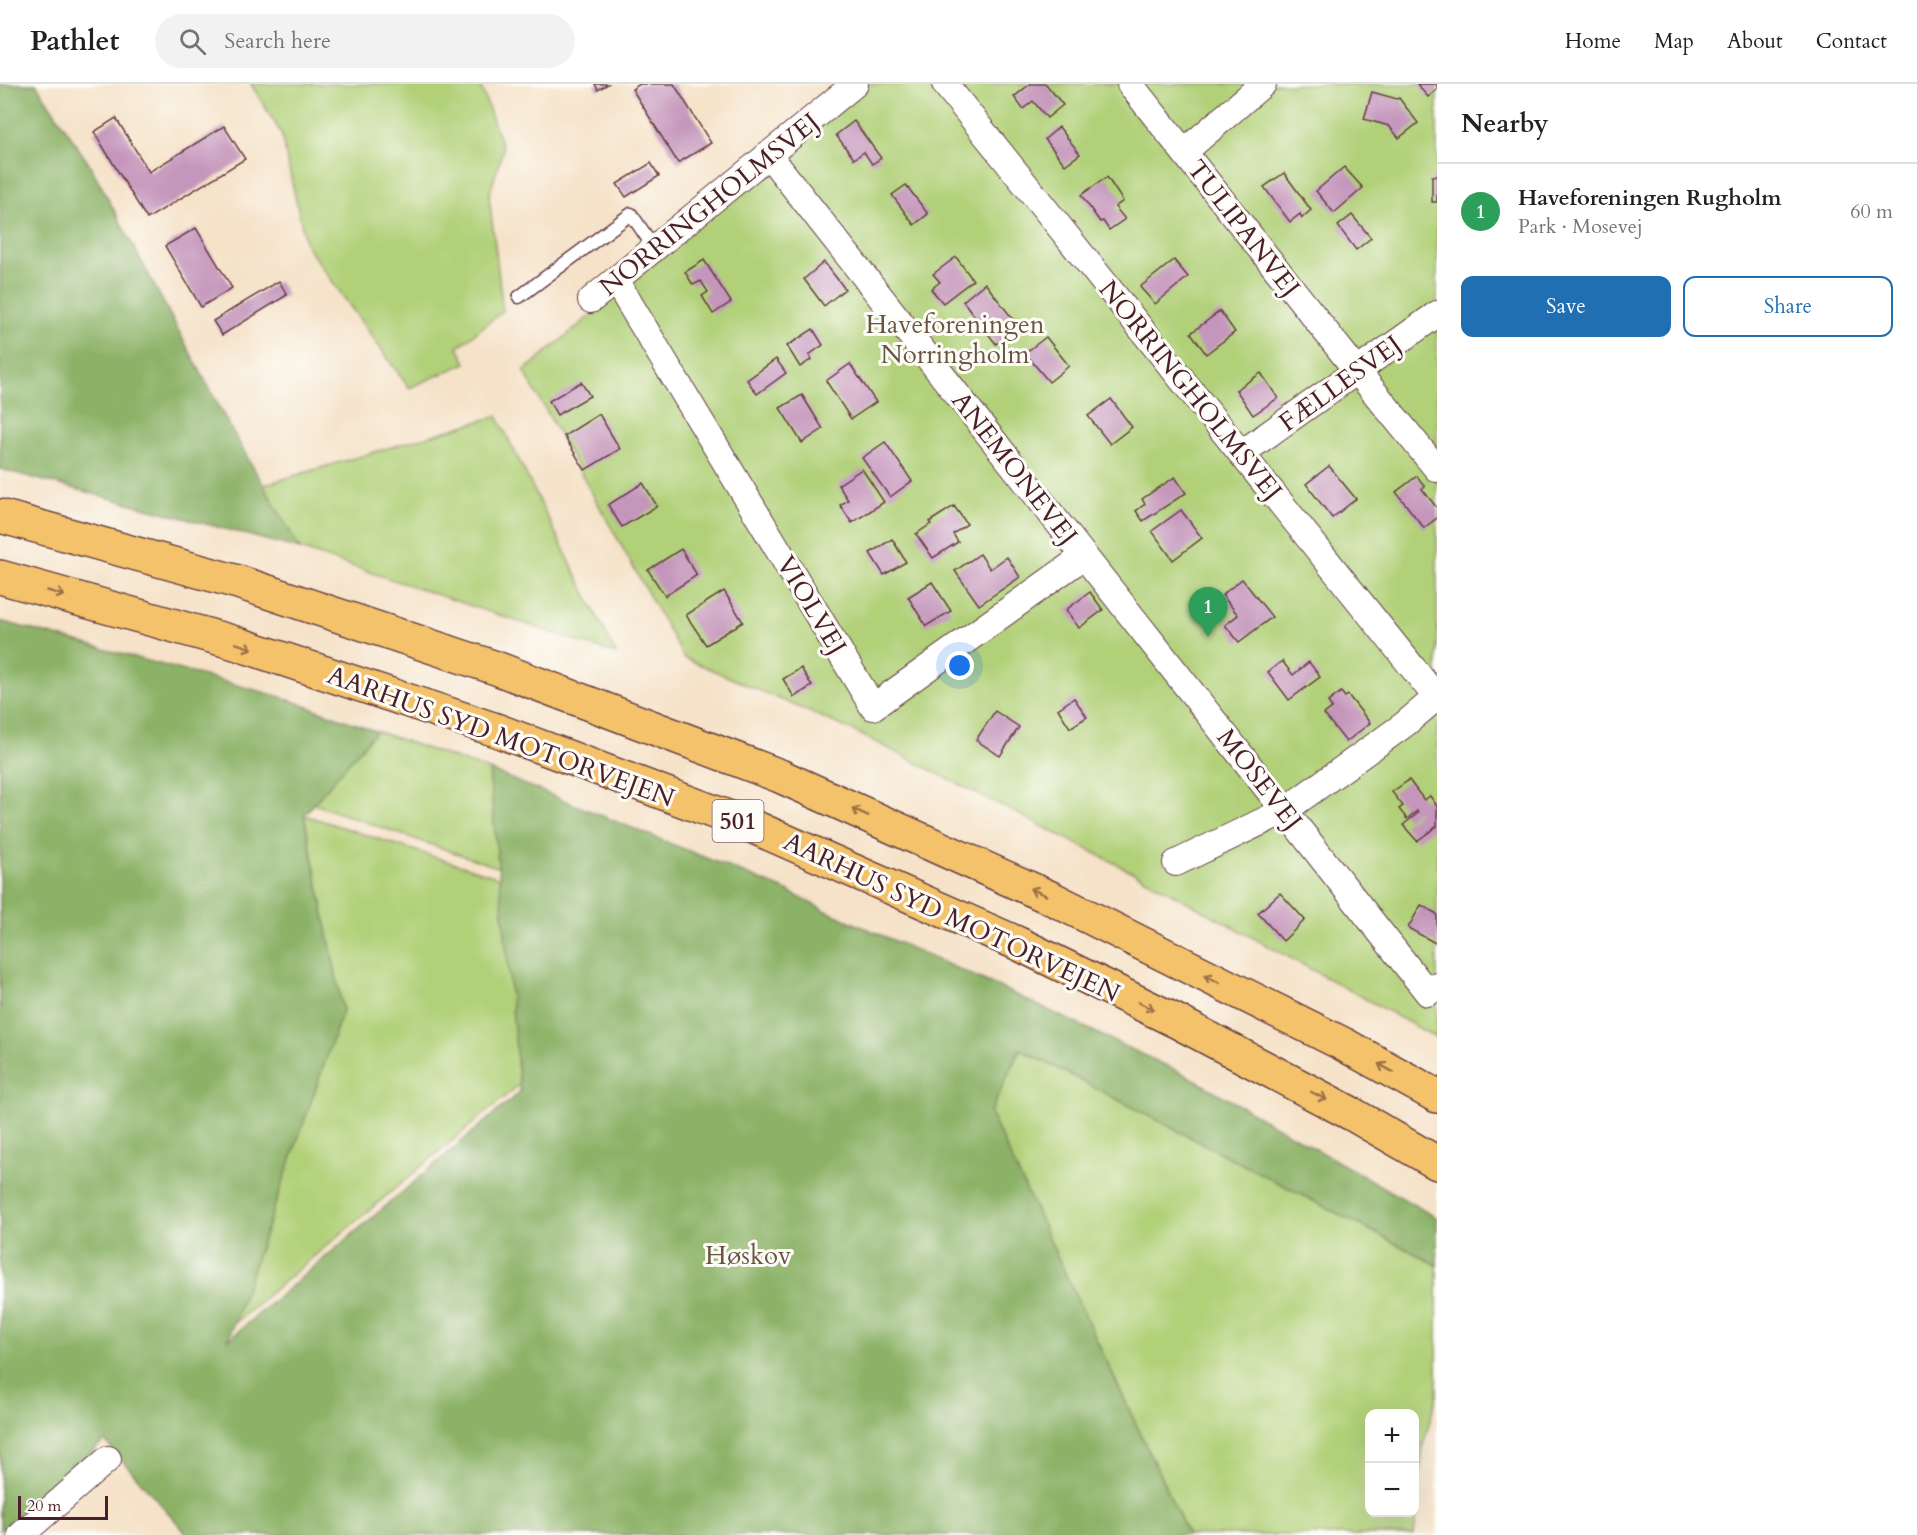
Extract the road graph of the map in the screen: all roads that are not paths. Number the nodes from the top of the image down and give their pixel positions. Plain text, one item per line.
1 (855, 84) edge
2 (945, 84) edge
3 (1130, 84) edge
4 (1263, 84) edge
5 (1184, 152) junction
6 (768, 154) junction
7 (655, 249) junction
8 (616, 281) junction
9 (519, 297) dead end
10 (591, 300) dead end
11 (1437, 314) edge
12 (1357, 371) junction
13 (1242, 453) junction
14 (1437, 469) edge
15 (0, 516) edge
16 (1084, 556) junction
17 (0, 577) edge
18 (1437, 697) edge
19 (1284, 810) junction
20 (1176, 863) dead end
21 (1437, 986) edge
22 (1437, 1096) edge
23 (1437, 1163) edge
24 (108, 1459) dead end
25 (21, 1535) edge

1 - 6 street, NORRINGHOLMSVEJ
2 - 13 street, NORRINGHOLMSVEJ
3 - 5 street, TULIPANVEJ
4 - 5 street
5 - 12 street, TULIPANVEJ
6 - 7 street, NORRINGHOLMSVEJ
6 - 16 street, ANEMONEVEJ
7 - 8 street, NORRINGHOLMSVEJ
7 - 9 lane
8 - 10 street, NORRINGHOLMSVEJ
8 - 16 street, VIOLVEJ
11 - 12 street, FÆLLESVEJ
12 - 13 street, FÆLLESVEJ
12 - 14 street, TULIPANVEJ
13 - 18 street, NORRINGHOLMSVEJ
22 -> 15 highway, 501
16 - 19 street, MOSEVEJ
17 -> 23 highway, AARHUS SYD MOTORVEJEN / 501
18 - 19 street
19 - 20 street
19 - 21 street, MOSEVEJ
24 - 25 street

